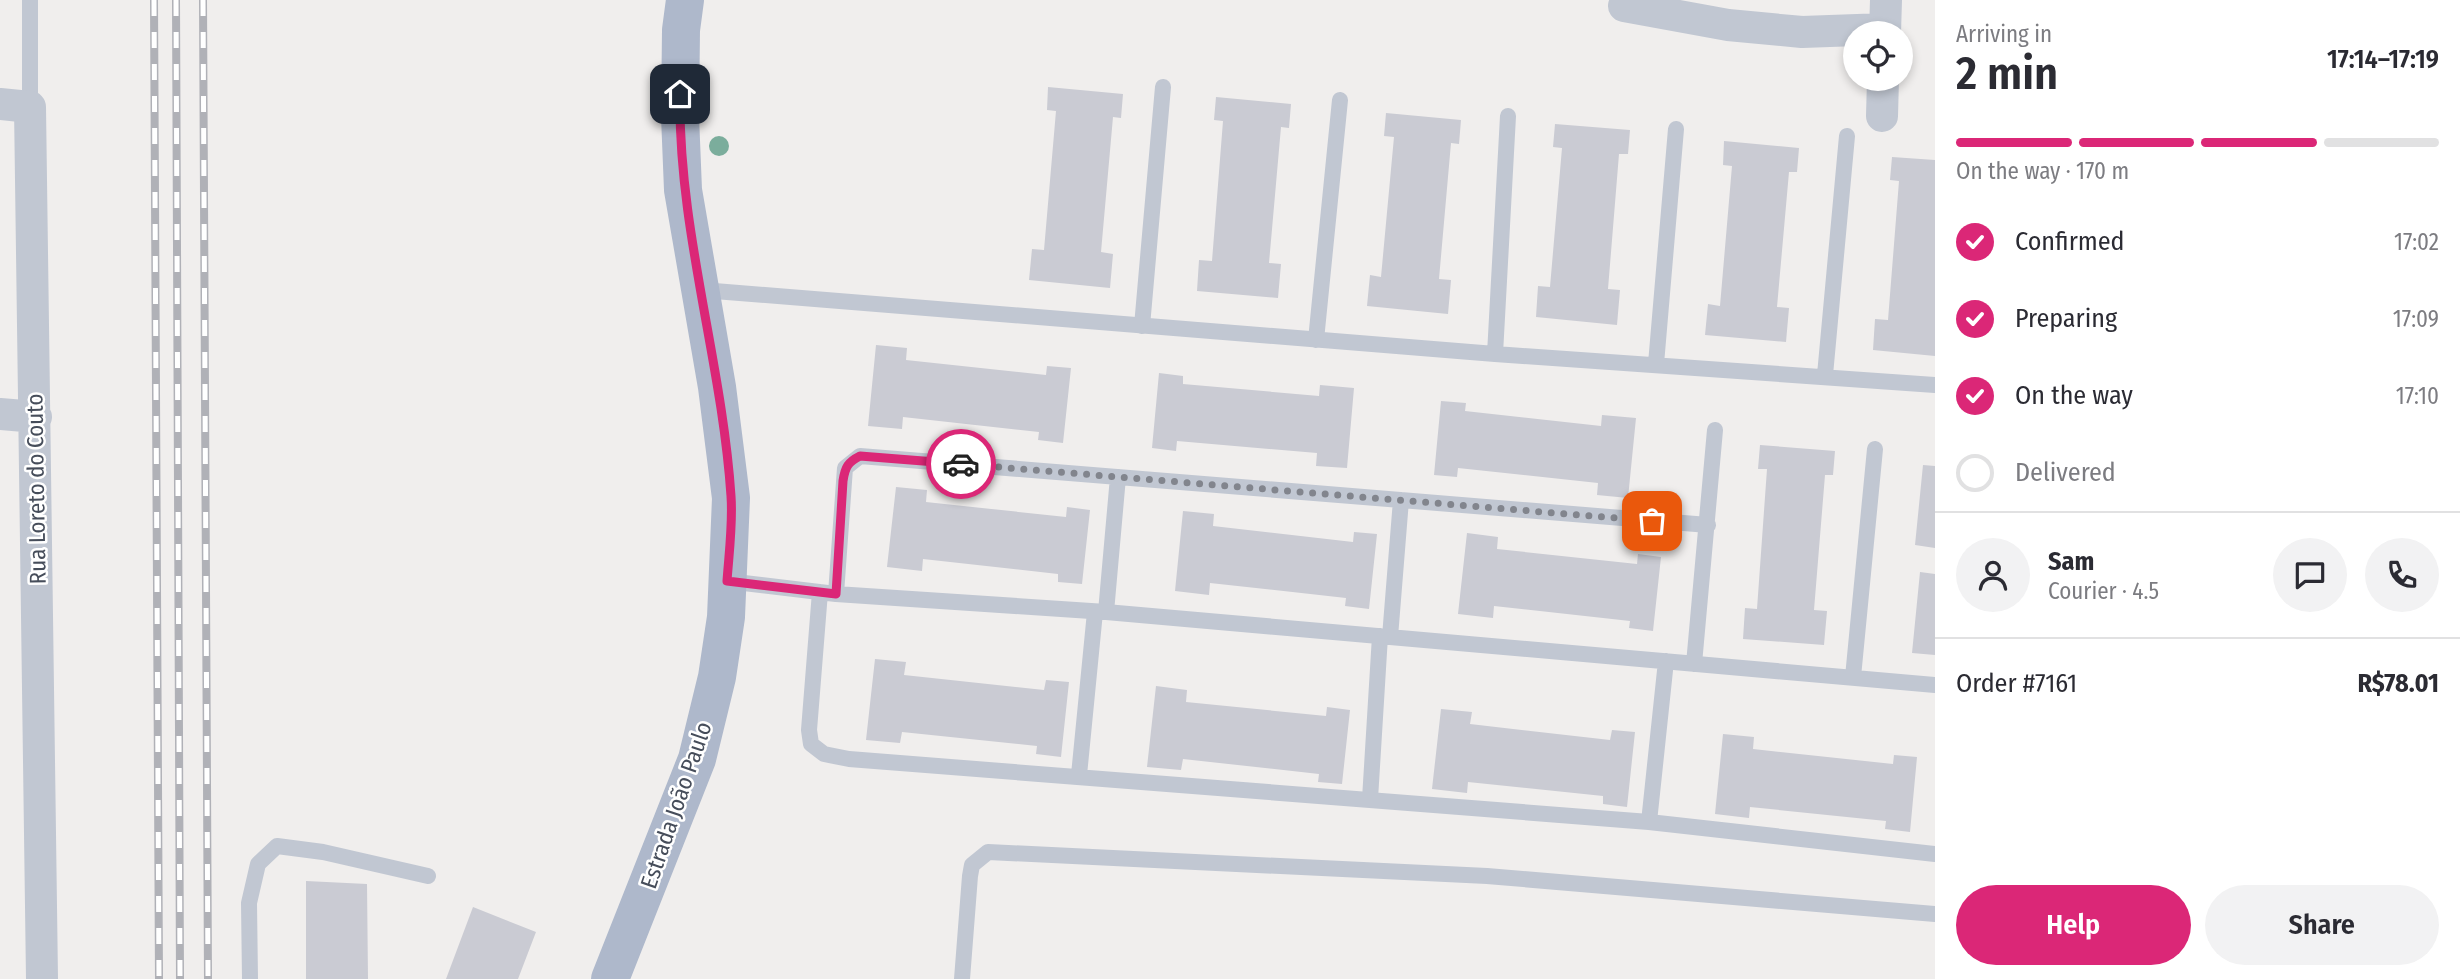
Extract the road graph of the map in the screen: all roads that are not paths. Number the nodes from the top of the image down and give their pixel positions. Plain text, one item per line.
1 (30, 0) edge
2 (685, 0) edge
3 (1624, 6) dead end
4 (1843, 25) edge
5 (1163, 87) dead end
6 (1883, 91) edge
7 (1340, 100) dead end
8 (15, 106) edge
9 (1508, 116) dead end
10 (1882, 116) dead end
11 (1676, 129) dead end
12 (1847, 136) dead end
13 (702, 290) junction
14 (1142, 326) junction
15 (1316, 340) junction
16 (1495, 354) junction
17 (1656, 364) junction
18 (1825, 376) junction
19 (1935, 385) edge
20 (0, 414) edge
21 (36, 416) junction
22 (1715, 430) dead end
23 (1875, 449) dead end
24 (1118, 477) junction
25 (1401, 500) junction
26 (1708, 525) junction
27 (727, 581) junction
28 (828, 593) junction
29 (1101, 612) junction
30 (1385, 636) junction
31 (1666, 661) junction
32 (1695, 664) junction
33 (1853, 677) junction
34 (1935, 685) edge
35 (1079, 775) junction
36 (1370, 799) junction
37 (1649, 822) junction
38 (1935, 854) edge
39 (428, 876) dead end
40 (1935, 914) edge
41 (41, 979) edge
42 (250, 979) edge
43 (610, 979) edge
44 (962, 979) edge

1 - 8 lane, Rua Loreto do Couto
2 - 13 main road, Estrada João Paulo
3 - 4 street
5 - 14 lane
6 - 10 street
7 - 15 lane
8 - 21 street, Rua Loreto do Couto
9 - 16 lane
11 - 17 lane
12 - 18 lane
13 - 14 lane
13 - 27 main road, Estrada João Paulo
14 - 15 lane
15 - 16 lane
16 - 17 lane
17 - 18 lane
18 - 19 lane
20 - 21 street
21 - 41 street, Rua Loreto do Couto
22 - 26 lane
23 - 33 lane
24 - 25 lane
24 - 28 lane
24 - 29 lane
25 - 26 lane
25 - 30 lane
26 - 32 lane
27 - 28 lane
27 - 43 main road, Estrada João Paulo
28 - 29 lane
28 - 35 lane
29 - 30 lane
29 - 35 lane
30 - 31 lane
30 - 36 lane
31 - 32 lane
31 - 37 lane
32 - 33 lane
33 - 34 lane
35 - 36 lane
36 - 37 lane
37 - 38 lane
39 - 42 lane
40 - 44 lane

